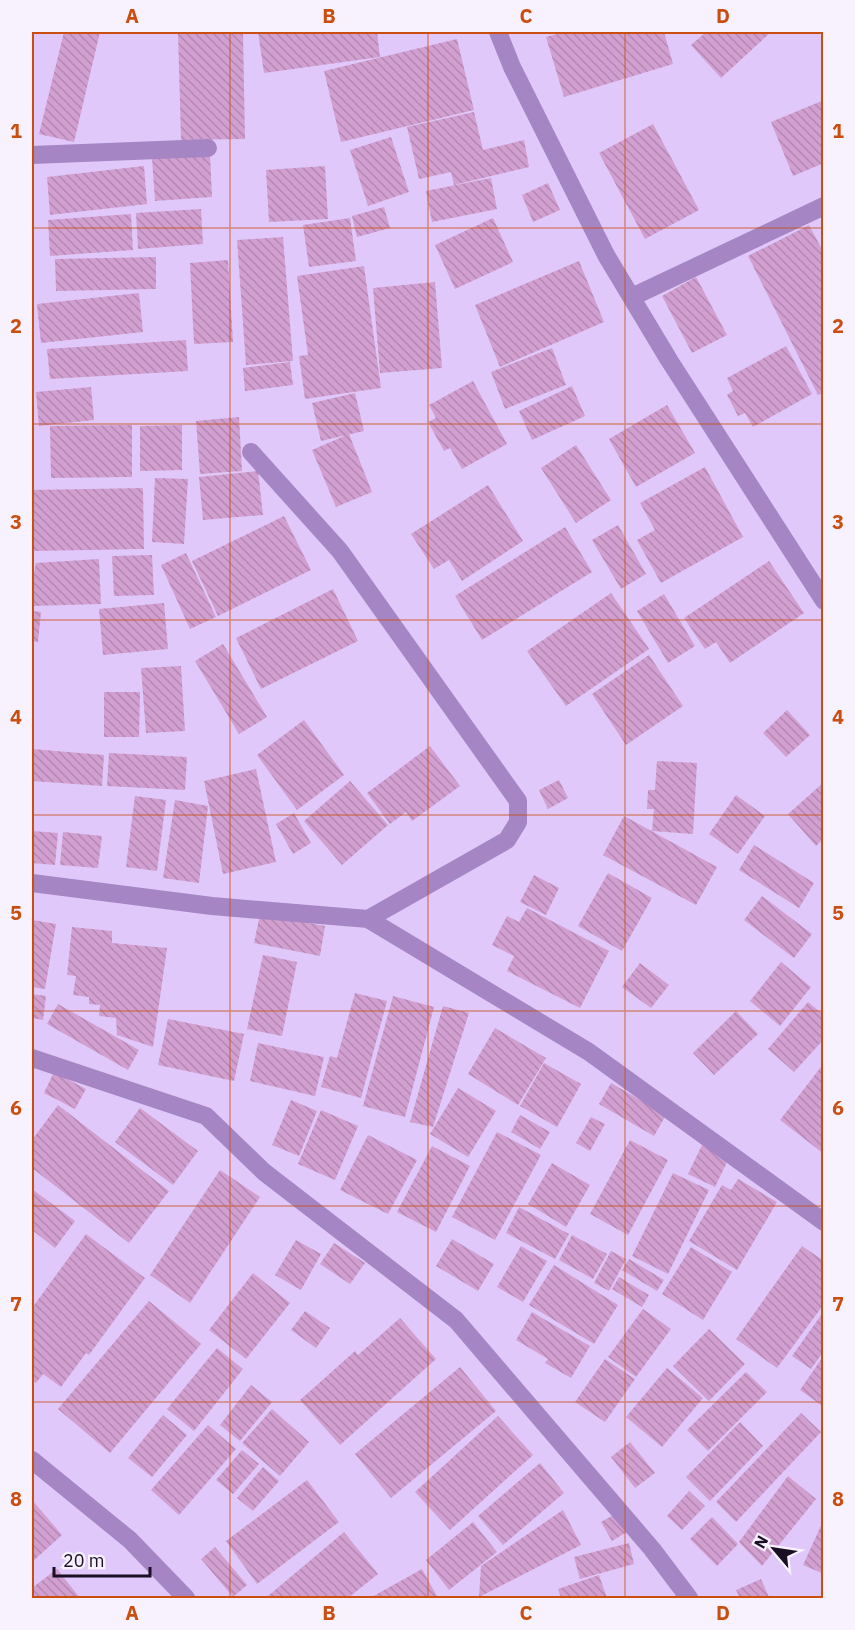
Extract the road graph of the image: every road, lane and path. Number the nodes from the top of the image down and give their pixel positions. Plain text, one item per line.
1 (498, 32) edge
2 (208, 148) dead end
3 (32, 155) edge
4 (824, 206) edge
5 (632, 297) junction
6 (251, 452) dead end
7 (824, 601) edge
8 (32, 883) edge
9 (368, 919) junction
10 (32, 1058) edge
11 (824, 1222) edge
12 (32, 1460) edge
13 (186, 1599) edge
14 (689, 1599) edge

1 - 5 street
2 - 3 street
4 - 5 street
5 - 7 street
6 - 9 street
8 - 9 street
9 - 11 street
10 - 14 street
12 - 13 street

